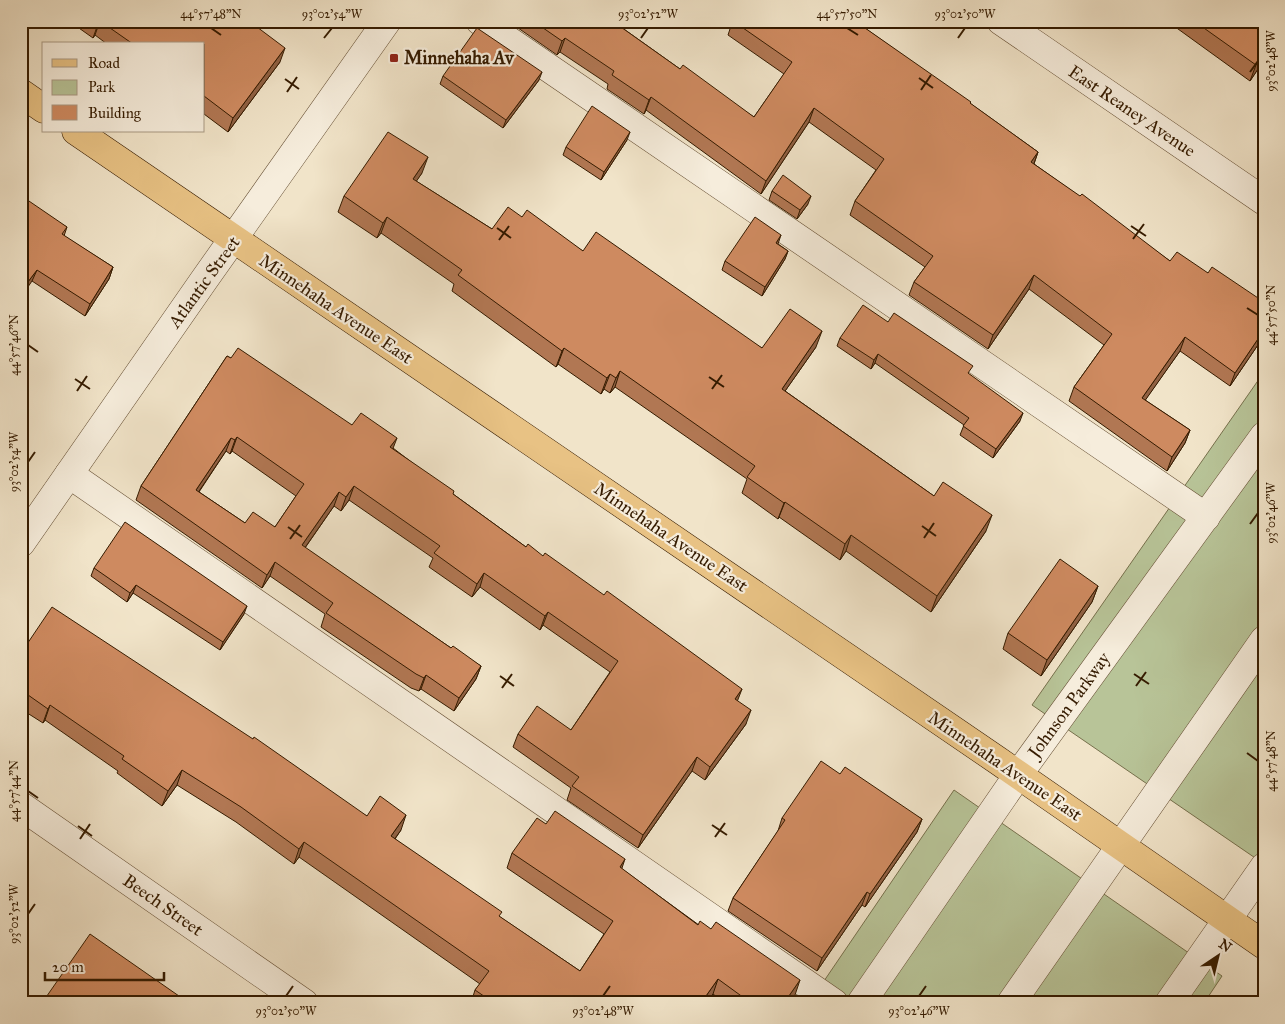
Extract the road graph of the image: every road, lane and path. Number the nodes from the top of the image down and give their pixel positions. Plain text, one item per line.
1 (387, 21) edge
2 (480, 21) edge
3 (1001, 21) edge
4 (21, 93) edge
5 (42, 108) edge
6 (77, 132) edge
7 (1264, 201) edge
8 (234, 240) junction
9 (1264, 436) edge
10 (69, 474) junction
11 (1206, 517) junction
12 (21, 543) edge
13 (1264, 640) edge
14 (1018, 775) junction
15 (21, 806) edge
16 (1120, 845) junction
17 (1264, 867) edge
18 (1227, 919) junction
19 (1264, 945) edge
20 (304, 1003) edge
21 (834, 1003) edge
22 (861, 1003) edge
23 (1011, 1003) edge
24 (1169, 1003) edge

1 - 8 street, Atlantic Street
2 - 11 street
3 - 7 street, East Reaney Avenue
4 - 5 main road
6 - 8 main road, Minnehaha Avenue East
8 - 10 street, Atlantic Street
8 - 14 main road, Minnehaha Avenue East
9 - 11 street, Johnson Parkway
10 - 12 street, Atlantic Street
10 - 21 street
11 - 14 street, Johnson Parkway
13 - 16 street
14 - 16 main road, Minnehaha Avenue East
14 - 22 street, Johnson Parkway
15 - 20 street, Beech Street
16 - 18 main road, Minnehaha Avenue East
16 - 23 street
17 - 18 street
18 - 19 main road, Minnehaha Avenue East
18 - 24 street

